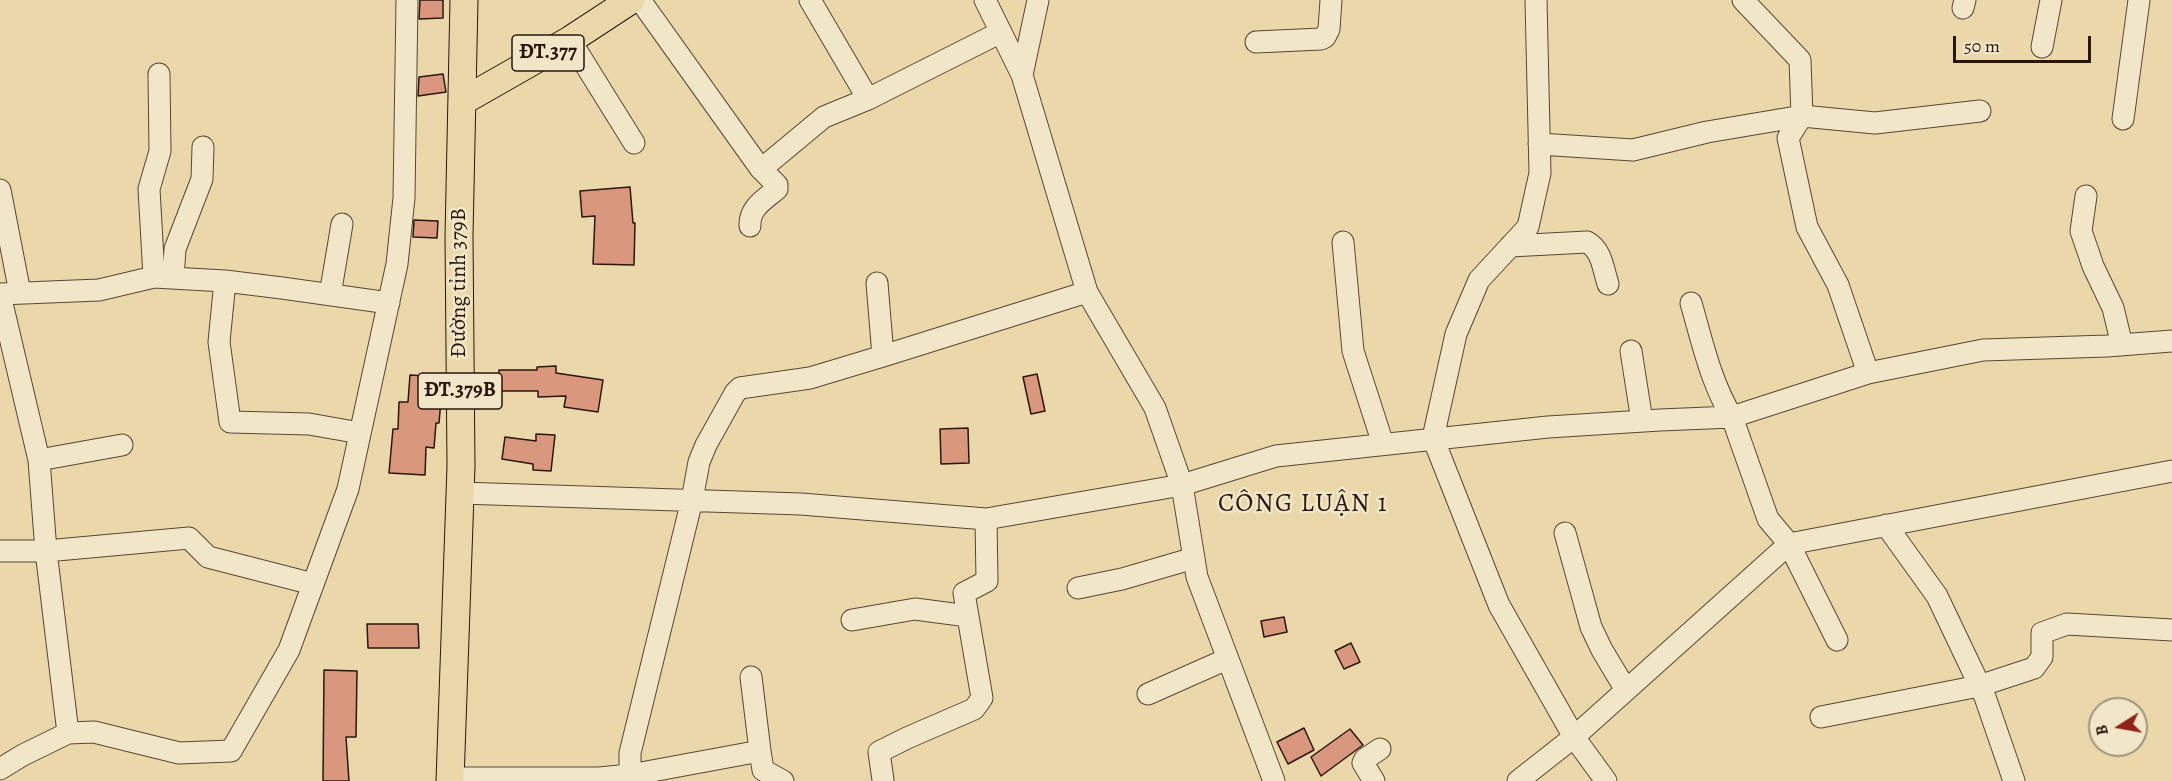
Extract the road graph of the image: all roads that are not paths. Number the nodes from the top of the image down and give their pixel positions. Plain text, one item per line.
1 (407, 0) edge
2 (464, 0) edge
3 (631, 0) edge
4 (640, 0) edge
5 (810, 0) edge
6 (985, 0) edge
7 (1038, 0) edge
8 (1331, 0) edge
9 (1536, 0) edge
10 (1743, 0) edge
11 (2051, 0) edge
12 (2139, 0) edge
13 (1001, 32) junction
14 (570, 40) junction
15 (1256, 42) dead end
16 (2042, 47) dead end
17 (159, 74) dead end
18 (1022, 75) junction
19 (868, 99) junction
20 (463, 101) junction
21 (1980, 111) dead end
22 (1802, 116) junction
23 (2123, 119) dead end
24 (634, 144) dead end
25 (1539, 144) junction
26 (203, 147) dead end
27 (760, 168) junction
28 (0, 190) edge
29 (2086, 196) dead end
30 (342, 224) dead end
31 (750, 226) dead end
32 (1343, 242) dead end
33 (1510, 246) junction
34 (163, 277) junction
35 (225, 281) junction
36 (877, 283) dead end
37 (1608, 284) dead end
38 (1088, 292) junction
39 (6, 294) edge
40 (330, 295) junction
41 (389, 303) junction
42 (1691, 303) dead end
43 (2172, 341) edge
44 (2122, 345) junction
45 (1631, 351) dead end
46 (883, 356) junction
47 (1868, 373) junction
48 (1732, 417) junction
49 (1642, 421) junction
50 (360, 433) junction
51 (1433, 438) junction
52 (1383, 444) junction
53 (122, 445) dead end
54 (39, 460) junction
55 (2172, 471) edge
56 (1182, 485) junction
57 (460, 493) junction
58 (692, 500) junction
59 (986, 519) junction
60 (1886, 525) junction
61 (1565, 533) dead end
62 (1789, 543) junction
63 (0, 551) edge
64 (46, 551) junction
65 (1194, 558) junction
66 (313, 584) junction
67 (1078, 588) dead end
68 (968, 616) junction
69 (852, 621) dead end
70 (2172, 630) edge
71 (1837, 640) dead end
72 (1227, 659) junction
73 (751, 677) dead end
74 (1979, 686) junction
75 (1626, 690) junction
76 (1148, 694) dead end
77 (1821, 717) dead end
78 (68, 733) junction
79 (1574, 736) junction
80 (1380, 749) dead end
81 (760, 751) junction
82 (0, 769) edge
83 (630, 775) junction
84 (450, 779) edge
85 (1268, 780) edge
86 (783, 781) edge
87 (874, 781) edge
88 (884, 781) edge
89 (1374, 781) edge
90 (1518, 781) edge
91 (1606, 781) edge
92 (2014, 781) edge

1 - 41 street
2 - 20 main road, Đường tỉnh 379B / ĐT.379B
3 - 14 main road, ĐT.377
4 - 27 street
5 - 19 street
6 - 13 street
7 - 18 street
8 - 15 street
9 - 25 street
10 - 22 street
11 - 16 street
12 - 23 street
13 - 18 street
13 - 19 street
14 - 20 main road, ĐT.377
14 - 24 street
17 - 34 street
18 - 38 street
19 - 27 street
20 - 57 main road, Đường tỉnh 379B / ĐT.379B
21 - 22 street
22 - 25 street
22 - 47 street
25 - 33 street
26 - 34 street
27 - 31 street
28 - 39 street
29 - 44 street
30 - 40 street
32 - 52 street
33 - 37 street
33 - 51 street
34 - 35 street
34 - 39 street
35 - 40 street
35 - 50 street
36 - 46 street
38 - 46 street
38 - 56 street
39 - 54 street
40 - 41 street
41 - 50 street
42 - 48 street
43 - 44 street
44 - 47 street
45 - 49 street
46 - 58 street
47 - 48 street
48 - 49 street
48 - 62 street
49 - 51 street
50 - 66 street
51 - 52 street
51 - 79 street
52 - 56 street
53 - 54 street
54 - 64 street
55 - 60 street
56 - 59 street
56 - 65 street
57 - 58 street
57 - 84 main road, Đường tỉnh 379B / ĐT.379B
58 - 59 street
58 - 83 street
59 - 68 street
60 - 62 street
60 - 74 street
61 - 75 street
62 - 71 street
62 - 75 street
63 - 64 street
64 - 66 street
64 - 78 street
65 - 67 street
65 - 72 street
66 - 78 street
68 - 69 street
68 - 88 street
70 - 74 street
72 - 76 street
72 - 85 street
73 - 81 street
74 - 77 street
74 - 92 street
75 - 79 street
78 - 82 street
79 - 90 street
79 - 91 street
80 - 89 street
81 - 83 street
81 - 86 street
83 - 84 street
87 - 88 street

